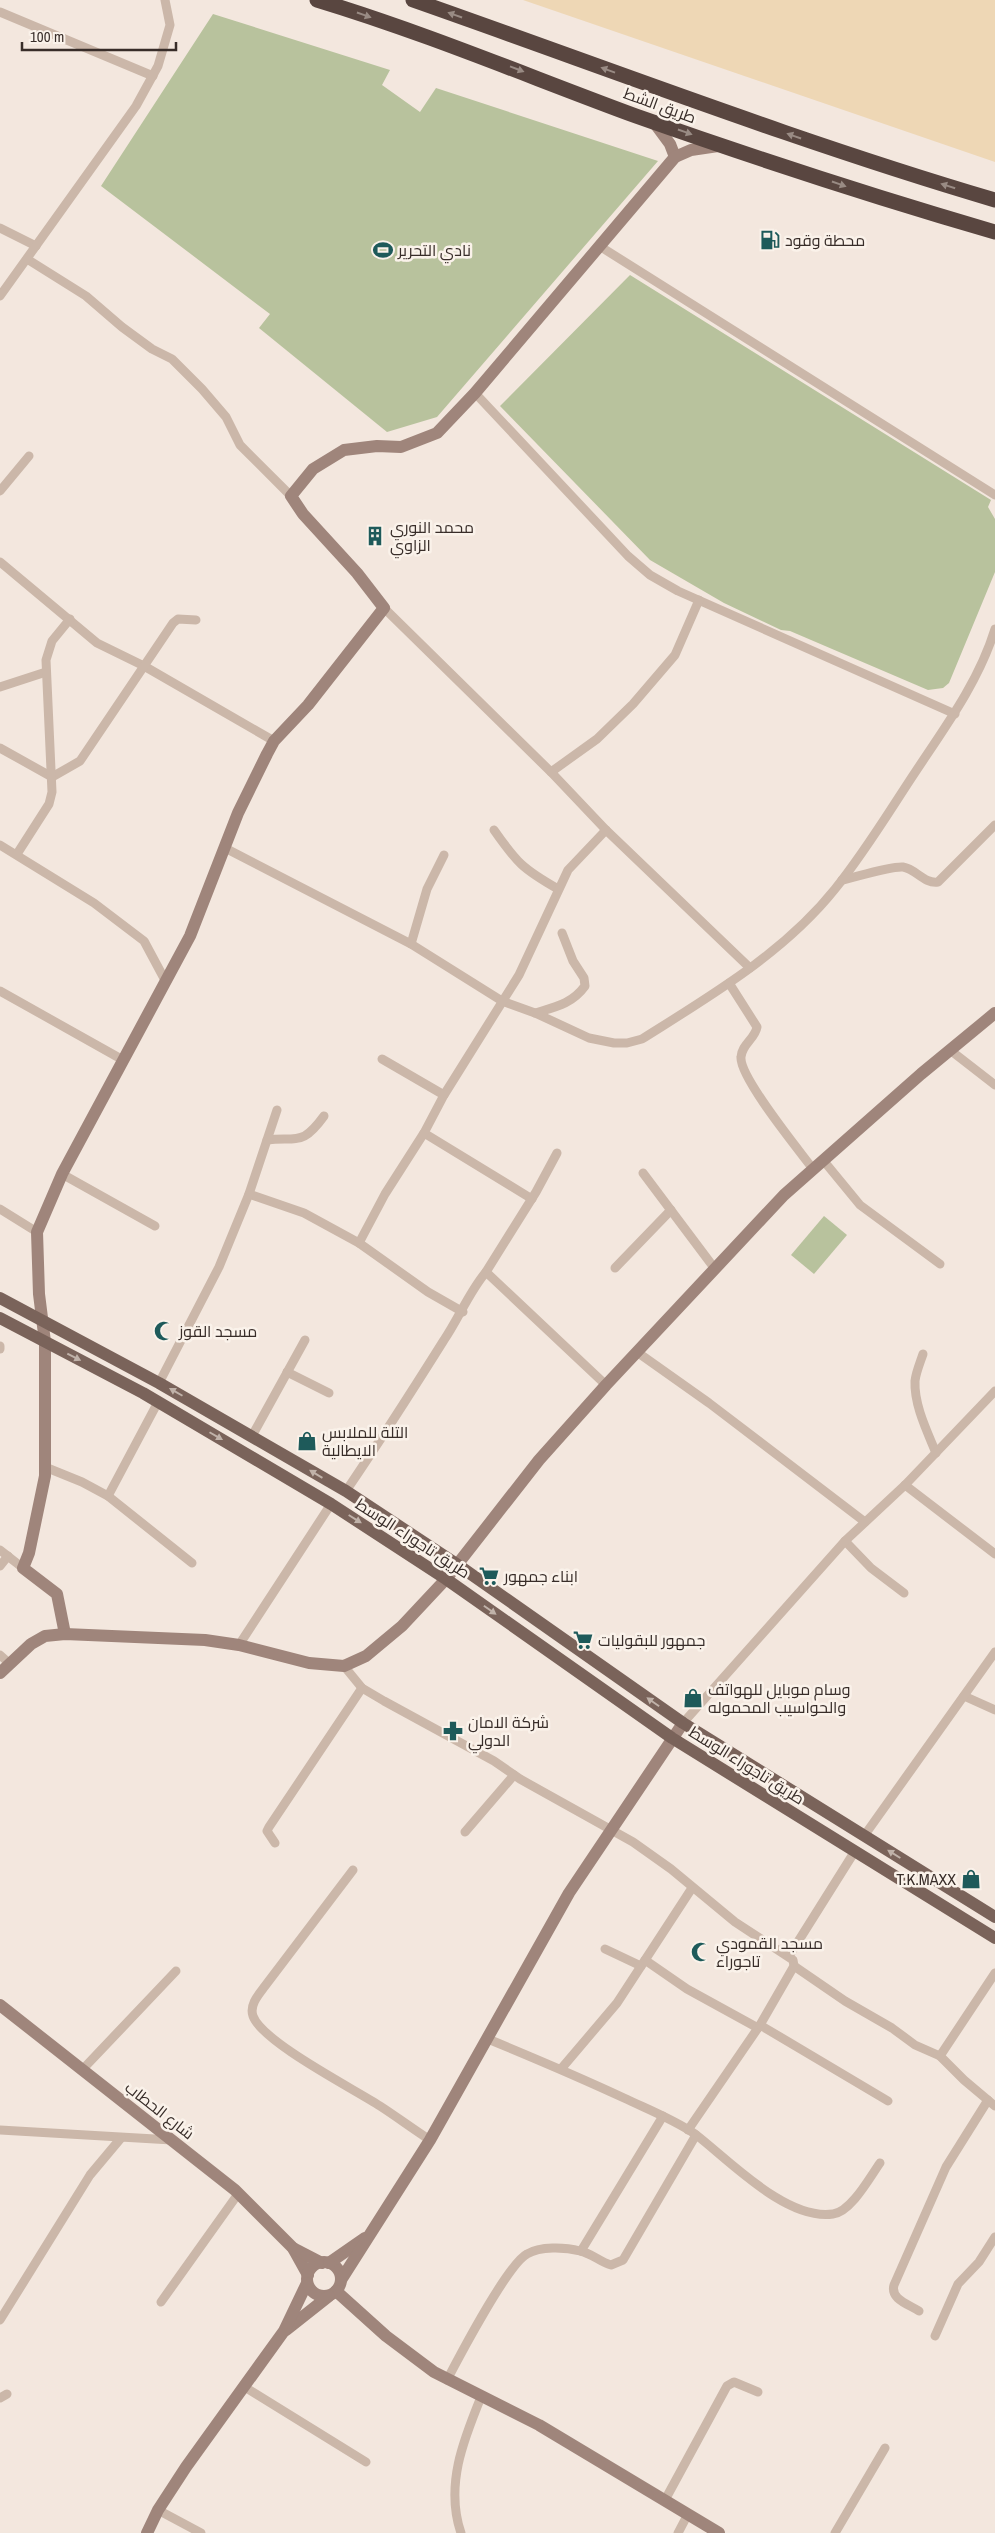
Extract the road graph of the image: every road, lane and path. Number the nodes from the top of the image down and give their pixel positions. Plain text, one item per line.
1 (165, 0) edge
2 (317, 0) edge
3 (413, 0) edge
4 (0, 12) edge
5 (153, 76) junction
6 (654, 121) junction
7 (724, 146) junction
8 (675, 157) junction
9 (995, 200) edge
10 (0, 228) edge
11 (995, 232) edge
12 (36, 246) junction
13 (600, 247) junction
14 (27, 259) junction
15 (0, 296) edge
16 (475, 393) junction
17 (29, 456) dead end
18 (0, 491) edge
19 (995, 495) edge
20 (291, 496) junction
21 (0, 562) edge
22 (699, 600) junction
23 (384, 608) junction
24 (70, 619) junction
25 (196, 620) dead end
26 (994, 633) edge
27 (144, 666) junction
28 (46, 672) junction
29 (0, 687) edge
30 (955, 714) junction
31 (274, 742) junction
32 (0, 748) edge
33 (551, 772) junction
34 (52, 777) junction
35 (995, 825) edge
36 (494, 830) dead end
37 (606, 830) junction
38 (0, 845) edge
39 (225, 848) junction
40 (17, 854) junction
41 (444, 855) dead end
42 (842, 880) junction
43 (558, 889) junction
44 (562, 933) dead end
45 (411, 944) junction
46 (750, 968) junction
47 (166, 982) junction
48 (729, 983) junction
49 (0, 991) edge
50 (502, 1001) junction
51 (535, 1012) junction
52 (995, 1013) edge
53 (950, 1050) junction
54 (382, 1059) dead end
55 (123, 1060) junction
56 (995, 1085) edge
57 (444, 1096) junction
58 (277, 1110) dead end
59 (324, 1116) dead end
60 (424, 1133) junction
61 (267, 1140) junction
62 (557, 1154) dead end
63 (823, 1160) junction
64 (813, 1168) junction
65 (62, 1174) junction
66 (643, 1174) dead end
67 (249, 1194) junction
68 (532, 1200) junction
69 (0, 1209) edge
70 (671, 1210) junction
71 (155, 1226) dead end
72 (37, 1232) junction
73 (359, 1242) junction
74 (940, 1264) dead end
75 (615, 1268) dead end
76 (715, 1269) junction
77 (486, 1272) junction
78 (0, 1298) edge
79 (463, 1312) junction
80 (0, 1318) edge
81 (43, 1321) junction
82 (305, 1340) dead end
83 (45, 1342) junction
84 (637, 1352) junction
85 (923, 1354) dead end
86 (287, 1372) junction
87 (159, 1382) junction
88 (606, 1384) junction
89 (995, 1391) edge
90 (329, 1393) dead end
91 (158, 1402) junction
92 (252, 1436) junction
93 (936, 1453) junction
94 (45, 1467) junction
95 (905, 1485) junction
96 (346, 1492) junction
97 (108, 1496) junction
98 (331, 1504) junction
99 (865, 1522) junction
100 (846, 1541) junction
101 (4, 1553) edge
102 (995, 1554) edge
103 (192, 1563) dead end
104 (458, 1565) junction
105 (0, 1566) edge
106 (23, 1568) junction
107 (446, 1579) junction
108 (904, 1593) dead end
109 (65, 1634) junction
110 (239, 1645) junction
111 (995, 1652) edge
112 (5, 1659) edge
113 (344, 1666) junction
114 (0, 1673) edge
115 (362, 1688) junction
116 (964, 1696) junction
117 (995, 1710) edge
118 (683, 1722) junction
119 (672, 1738) junction
120 (514, 1775) junction
121 (611, 1828) junction
122 (465, 1832) dead end
123 (864, 1836) junction
124 (275, 1843) dead end
125 (855, 1851) junction
126 (353, 1870) dead end
127 (692, 1888) junction
128 (995, 1917) edge
129 (995, 1938) edge
130 (605, 1949) dead end
131 (789, 1956) junction
132 (643, 1963) junction
133 (794, 1966) junction
134 (176, 1971) dead end
135 (995, 1972) edge
136 (0, 2005) edge
137 (759, 2026) junction
138 (488, 2039) junction
139 (940, 2056) junction
140 (561, 2069) junction
141 (82, 2070) junction
142 (988, 2100) junction
143 (888, 2101) dead end
144 (995, 2106) edge
145 (663, 2116) junction
146 (0, 2130) edge
147 (692, 2132) junction
148 (121, 2138) junction
149 (172, 2140) junction
150 (430, 2140) junction
151 (880, 2162) dead end
152 (238, 2194) junction
153 (367, 2236) junction
154 (995, 2237) edge
155 (294, 2248) junction
156 (581, 2251) junction
157 (326, 2263) junction
158 (307, 2279) junction
159 (335, 2289) junction
160 (161, 2302) dead end
161 (919, 2311) dead end
162 (0, 2320) edge
163 (284, 2331) junction
164 (935, 2336) dead end
165 (447, 2380) junction
166 (243, 2386) junction
167 (758, 2392) dead end
168 (480, 2398) junction
169 (885, 2448) dead end
170 (366, 2462) dead end
171 (665, 2500) junction
172 (158, 2510) junction
173 (688, 2514) junction
174 (147, 2533) edge
175 (201, 2533) edge
176 (461, 2533) edge
177 (678, 2533) edge
178 (719, 2533) edge
179 (834, 2533) edge

1 - 5 street
2 -> 6 highway, طريق الشط
9 -> 3 highway, طريق الشط
4 - 5 street
5 - 12 street
6 -> 7 highway, طريق الشط
6 - 8 street
7 - 8 street
7 -> 11 highway, طريق الشط
8 - 13 street
10 - 12 street
12 - 14 street
13 - 16 street
13 - 19 street
14 - 15 street
14 - 20 street
16 - 20 street
16 - 22 street
17 - 18 street
20 - 23 street
21 - 24 street
22 - 30 street
22 - 33 street
23 - 31 street
23 - 33 street
24 - 27 street
24 - 28 street
25 - 27 street
26 - 30 street
27 - 31 street
27 - 34 street
28 - 29 street
28 - 34 street
30 - 42 street
31 - 39 street
32 - 34 street
33 - 37 street
34 - 40 street
35 - 42 street
36 - 43 street
37 - 43 street
37 - 46 street
38 - 40 street
39 - 45 street
39 - 47 street
40 - 47 street
41 - 45 street
42 - 46 street
43 - 50 street
44 - 51 street
45 - 50 street
46 - 48 street
47 - 55 street
48 - 51 street
48 - 64 street
49 - 55 street
50 - 51 street
50 - 57 street
52 - 53 street
53 - 56 street
53 - 63 street
54 - 57 street
55 - 65 street
57 - 60 street
58 - 61 street
59 - 61 street
60 - 68 street
60 - 73 street
61 - 67 street
62 - 68 street
63 - 64 street
63 - 74 street
64 - 76 street
65 - 71 street
65 - 72 street
66 - 70 street
67 - 73 street
67 - 87 street
68 - 77 street
69 - 72 street
70 - 75 street
70 - 76 street
72 - 81 street
73 - 79 street
76 - 84 street
77 - 79 street
77 - 88 street
78 - 81 main road
79 - 96 street
80 - 83 main road, طريق تاجوراء الوسط
81 - 83 street
81 - 87 main road
82 - 86 street
83 -> 91 main road, طريق تاجوراء الوسط
83 - 94 street
84 - 88 street
84 - 99 street
85 - 93 street
86 - 90 street
86 - 92 street
92 -> 87 main road
88 - 104 street
89 - 93 street
91 - 97 street
91 -> 98 main road, طريق تاجوراء الوسط
96 -> 92 main road
93 - 95 street
94 - 97 street
94 - 106 street
95 - 99 street
95 - 102 street
96 - 104 main road
97 - 103 street
98 -> 107 main road, طريق تاجوراء الوسط
98 - 110 street
99 - 100 street
100 - 108 street
100 - 118 street
101 - 105 street
101 - 106 street
104 - 107 street
118 -> 104 main road
106 - 109 street
107 - 113 street
107 -> 119 main road, طريق تاجوراء الوسط
109 - 110 street
109 - 112 street
110 - 113 street
111 - 116 street
112 - 114 street
113 - 115 street
115 - 120 street
115 - 124 street
116 - 117 street
116 - 123 street
118 - 119 street
118 - 123 main road
119 - 121 street
119 - 125 main road, طريق تاجوراء الوسط
120 - 121 street
120 - 122 street
121 - 127 street
121 - 138 street
128 -> 123 main road
125 - 129 main road, طريق تاجوراء الوسط
125 - 131 street
126 - 150 street
127 - 131 street
127 - 132 street
130 - 132 street
131 - 133 street
132 - 137 street
132 - 140 street
133 - 137 street
133 - 139 street
134 - 141 street
135 - 139 street
136 - 141 street, شارع الحطاب
137 - 143 street
137 - 147 street
138 - 140 street
138 - 150 street
139 - 142 street
140 - 145 street
141 - 149 street, شارع الحطاب
142 - 144 street
142 - 161 street
145 - 147 street
145 - 156 street
146 - 148 street
147 - 151 street
147 - 156 street
148 - 149 street
148 - 162 street
149 - 152 street, شارع الحطاب
150 - 153 street
152 - 155 street, شارع الحطاب
152 - 160 street
153 - 157 street
153 - 159 street
154 - 164 street
155 - 157 street, شارع الحطاب
155 - 158 street, شارع الحطاب
156 - 165 street
157 - 158 street
157 - 159 street
158 - 159 street
158 - 163 street
159 - 163 street
159 - 165 street
163 - 166 street
165 - 168 street
166 - 170 street
166 - 172 street
167 - 171 street
168 - 171 street
168 - 176 street
169 - 179 street
171 - 173 street
172 - 174 street
172 - 175 street
173 - 177 street
173 - 178 street

